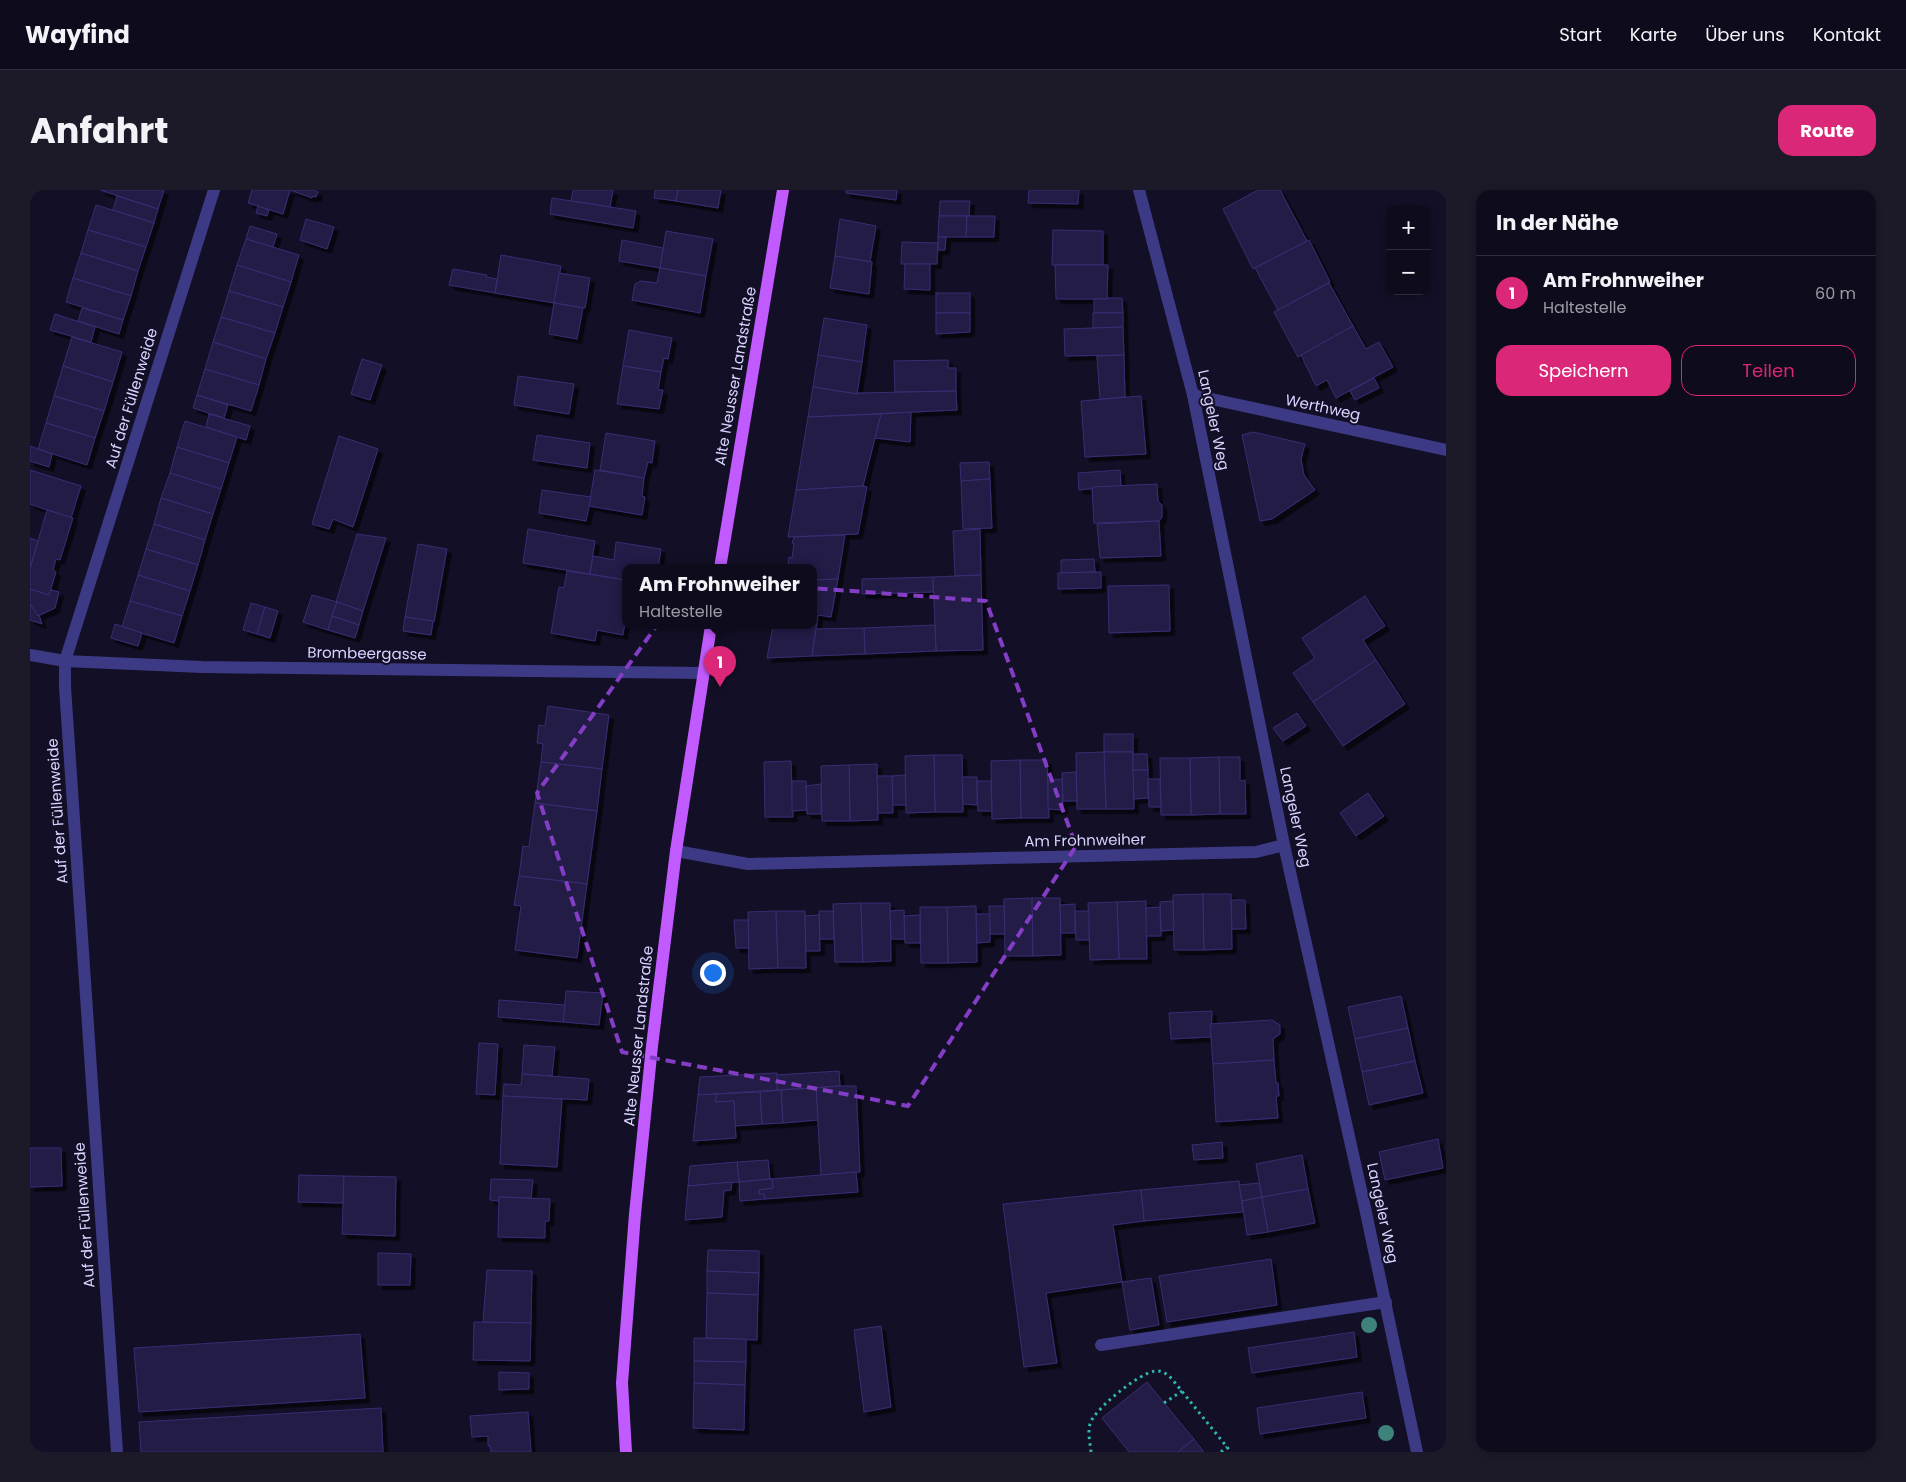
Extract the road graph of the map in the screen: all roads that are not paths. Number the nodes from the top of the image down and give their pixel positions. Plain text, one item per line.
1 (214, 190) edge
2 (784, 190) edge
3 (1139, 190) edge
4 (1193, 395) junction
5 (1446, 450) edge
6 (721, 564) edge
7 (710, 629) edge
8 (30, 655) edge
9 (66, 661) junction
10 (703, 673) junction
11 (1284, 845) junction
12 (676, 852) junction
13 (1386, 1302) junction
14 (1100, 1345) dead end
15 (117, 1452) edge
16 (626, 1452) edge
17 (1416, 1452) edge

1 - 9 street, Auf der Füllenweide
2 - 6 main road, Alte Neusser Landstraße
3 - 4 street, Langeler Weg
4 - 5 street, Werthweg
4 - 11 street, Langeler Weg
7 - 10 main road, Alte Neusser Landstraße
8 - 9 street, Brombeergasse
9 - 10 street, Brombeergasse
9 - 15 street, Auf der Füllenweide
10 - 12 main road, Alte Neusser Landstraße
11 - 12 street, Am Frohnweiher
11 - 13 street, Langeler Weg
12 - 16 main road, Alte Neusser Landstraße
13 - 14 street
13 - 17 street, Langeler Weg

